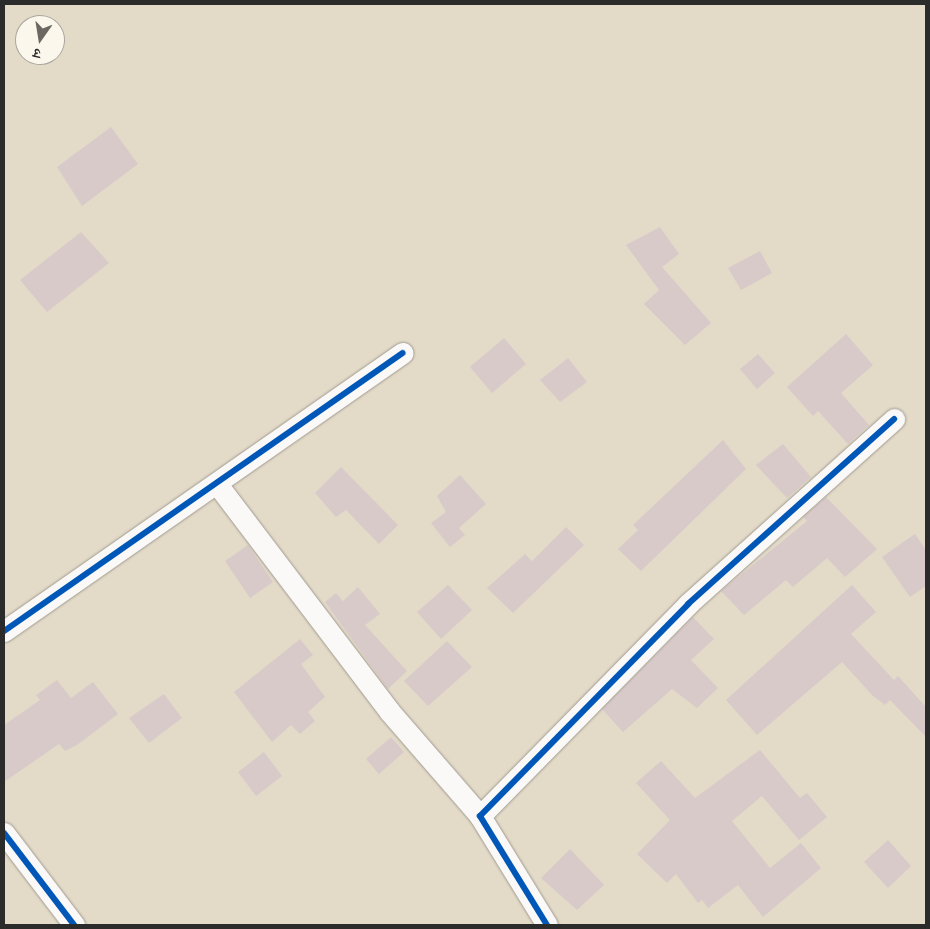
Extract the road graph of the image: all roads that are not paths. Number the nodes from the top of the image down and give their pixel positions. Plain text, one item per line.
1 (403, 353) dead end
2 (894, 420) dead end
3 (217, 484) junction
4 (4, 631) edge
5 (480, 816) junction
6 (4, 832) edge
7 (74, 925) edge
8 (547, 925) edge

1 - 3 street
2 - 5 street
3 - 4 street
3 - 5 street
5 - 8 street
6 - 7 street

